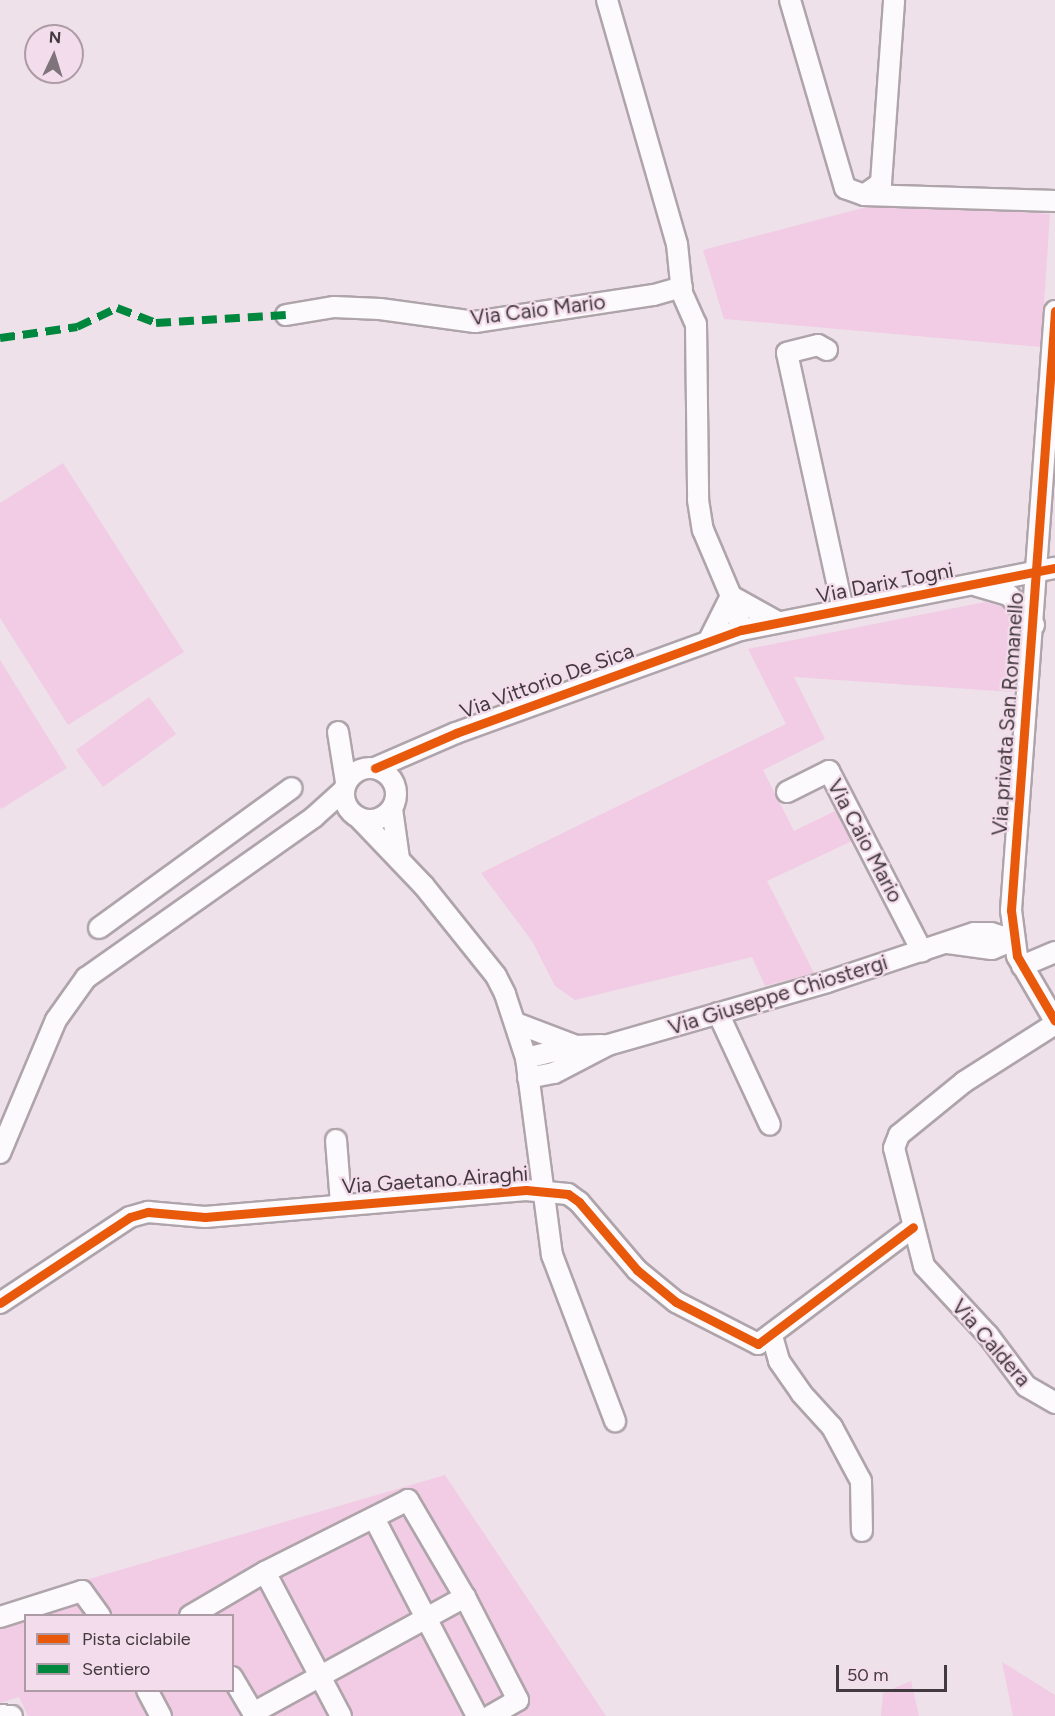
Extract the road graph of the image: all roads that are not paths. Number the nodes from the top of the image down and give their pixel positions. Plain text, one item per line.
1 (607, 0) edge
2 (790, 0) edge
3 (894, 0) edge
4 (864, 195) junction
5 (1055, 201) edge
6 (681, 286) junction
7 (1055, 311) edge
8 (286, 315) dead end
9 (827, 350) dead end
10 (1055, 568) edge
11 (1035, 573) junction
12 (971, 585) junction
13 (731, 596) junction
14 (843, 609) junction
15 (778, 622) junction
16 (1034, 625) junction
17 (741, 630) junction
18 (709, 640) junction
19 (429, 744) junction
20 (370, 768) junction
21 (395, 783) junction
22 (345, 786) junction
23 (292, 788) dead end
24 (787, 792) dead end
25 (392, 809) junction
26 (262, 810) junction
27 (356, 816) junction
28 (314, 817) junction
29 (282, 837) junction
30 (399, 859) junction
31 (128, 907) junction
32 (99, 928) dead end
33 (146, 933) junction
34 (1013, 940) junction
35 (922, 951) junction
36 (1055, 952) edge
37 (1022, 966) junction
38 (718, 1013) junction
39 (1055, 1022) edge
40 (516, 1023) junction
41 (608, 1045) junction
42 (576, 1046) junction
43 (526, 1058) junction
44 (528, 1078) junction
45 (770, 1125) dead end
46 (336, 1140) dead end
47 (0, 1153) edge
48 (542, 1191) junction
49 (341, 1204) junction
50 (913, 1227) junction
51 (0, 1303) edge
52 (772, 1336) junction
53 (1055, 1404) edge
54 (615, 1421) dead end
55 (374, 1518) junction
56 (862, 1532) dead end
57 (265, 1572) junction
58 (465, 1597) junction
59 (99, 1614) edge
60 (195, 1614) edge
61 (0, 1617) edge
62 (427, 1617) junction
63 (317, 1676) junction
64 (234, 1680) edge
65 (148, 1692) edge
66 (523, 1708) edge
67 (254, 1714) edge
68 (0, 1715) edge
69 (12, 1716) edge
70 (161, 1716) edge
71 (341, 1716) edge
72 (477, 1716) edge
73 (490, 1716) edge

1 - 6 street
2 - 4 street
3 - 4 street
4 - 5 street
6 - 8 street, Via Caio Mario
6 - 13 street
7 - 11 street, Via privata San Romanello
9 - 14 street
10 - 11 street, Via Darix Togni
11 - 12 street, Via Darix Togni
11 - 16 street, Via privata San Romanello
12 - 14 street, Via Darix Togni
12 - 16 street, Via Darix Togni
13 - 15 street
13 - 17 street
13 - 18 street
14 - 15 street, Via Darix Togni
15 - 17 street, Via Darix Togni
16 - 34 street, Via privata San Romanello
17 - 18 street, Via Vittorio De Sica
18 - 19 street, Via Vittorio De Sica
19 - 20 street, Via Vittorio De Sica
19 - 21 street, Via Vittorio De Sica
20 - 21 street
20 - 22 street, Via Vittorio De Sica
20 - 22 street
21 - 25 street
22 - 27 street
22 - 28 street, Via Vittorio De Sica
23 - 26 street
24 - 35 street, Via Caio Mario
25 - 27 street, Via Vittorio De Sica
25 - 30 street
26 - 29 street
26 - 31 street
27 - 28 street, Via Vittorio De Sica
27 - 30 street
28 - 29 street, Via Vittorio De Sica
29 - 33 street, Via Vittorio De Sica
30 - 40 street
31 - 32 street
31 - 33 street
33 - 47 street, Via Vittorio De Sica
34 - 35 street, Via Giuseppe Chiostergi
34 - 37 street, Via privata San Romanello
35 - 38 street, Via Giuseppe Chiostergi
36 - 37 street
37 - 39 street, Via privata San Romanello
38 - 41 street, Via Giuseppe Chiostergi
38 - 45 street
39 - 50 street, Via Caldera
40 - 42 street, Via Giuseppe Chiostergi
40 - 43 street
41 - 42 street, Via Giuseppe Chiostergi
41 - 44 street, Via Giuseppe Chiostergi
42 - 43 street, Via Giuseppe Chiostergi
43 - 44 street
44 - 48 street
46 - 49 street
48 - 49 street, Via Gaetano Airaghi
48 - 52 street, Via Gaetano Airaghi
48 - 54 street
49 - 51 street, Via Gaetano Airaghi
50 - 52 street, Via Gaetano Airaghi
50 - 53 street, Via Caldera
52 - 56 street
55 - 57 street
55 - 58 street
55 - 62 street
57 - 60 street
57 - 63 street
58 - 62 street
58 - 66 street
59 - 61 street
62 - 63 street
62 - 72 street
63 - 67 street
63 - 71 street
64 - 67 street
65 - 70 street
66 - 73 street
68 - 69 street

